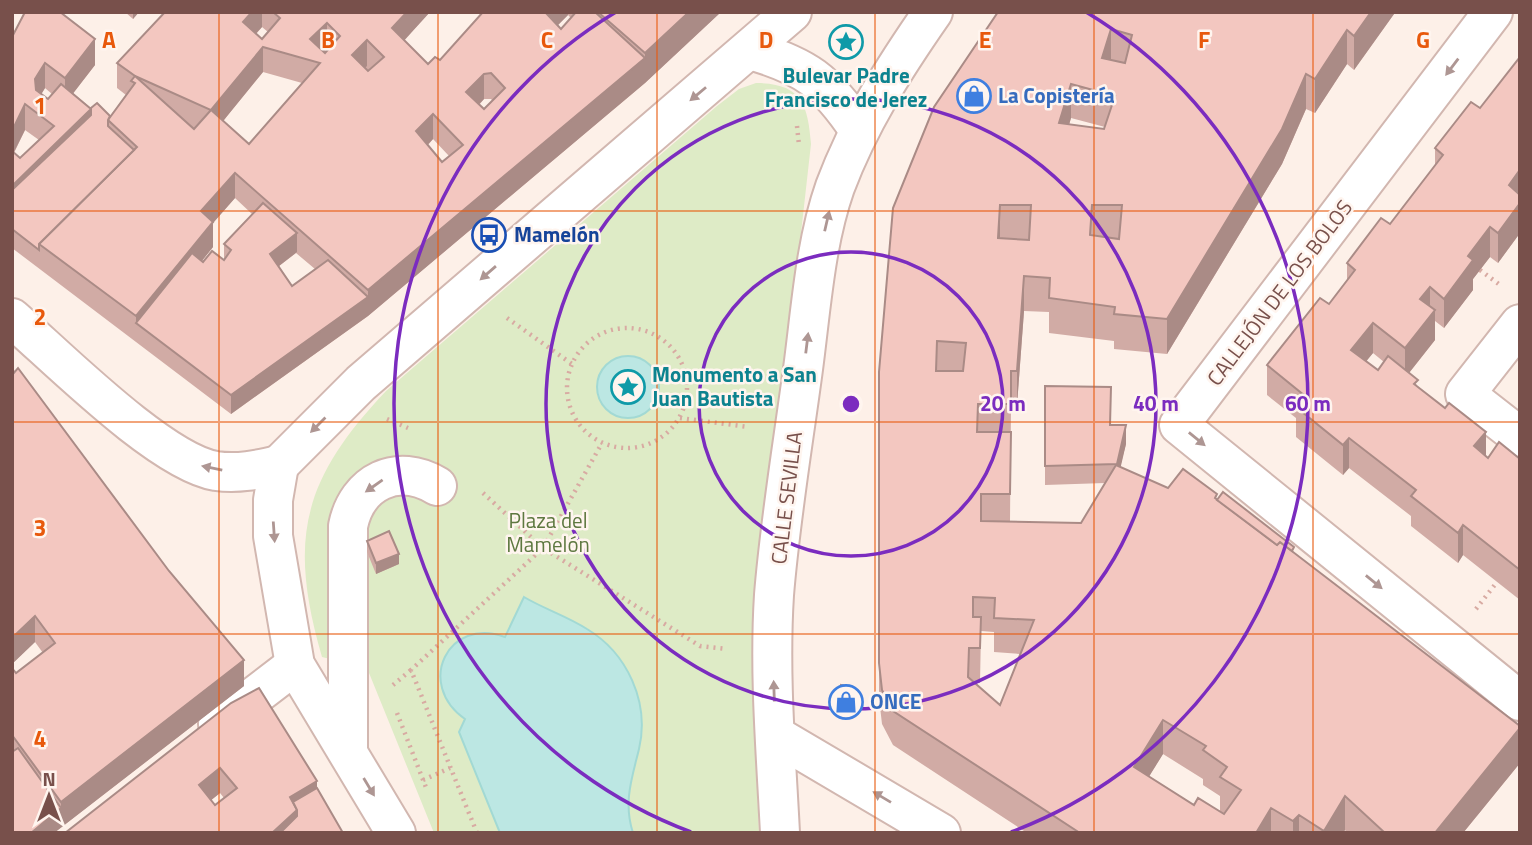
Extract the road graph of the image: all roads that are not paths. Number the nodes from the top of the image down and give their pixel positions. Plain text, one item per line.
1 (792, 12) edge
2 (933, 12) edge
3 (1493, 12) edge
4 (750, 50) junction
5 (859, 130) junction
6 (12, 318) edge
7 (1520, 324) edge
8 (1520, 437) edge
9 (279, 464) junction
10 (455, 485) road end
11 (295, 665) junction
12 (1520, 701) edge
13 (775, 735) junction
14 (195, 743) edge
15 (348, 753) junction
16 (396, 833) edge
17 (780, 833) edge
18 (940, 833) edge

1 - 4 street
2 - 5 street, CALLE SEVILLA
3 -> 12 street, CALLEJÓN DE LOS BOLOS
4 - 5 street
4 -> 9 street
13 -> 5 street, CALLE SEVILLA
9 -> 6 street
7 - 8 street
9 -> 11 street
10 -> 15 street
11 - 14 street
11 - 15 street
13 - 17 street, CALLE SEVILLA
18 -> 13 street
15 -> 16 street

